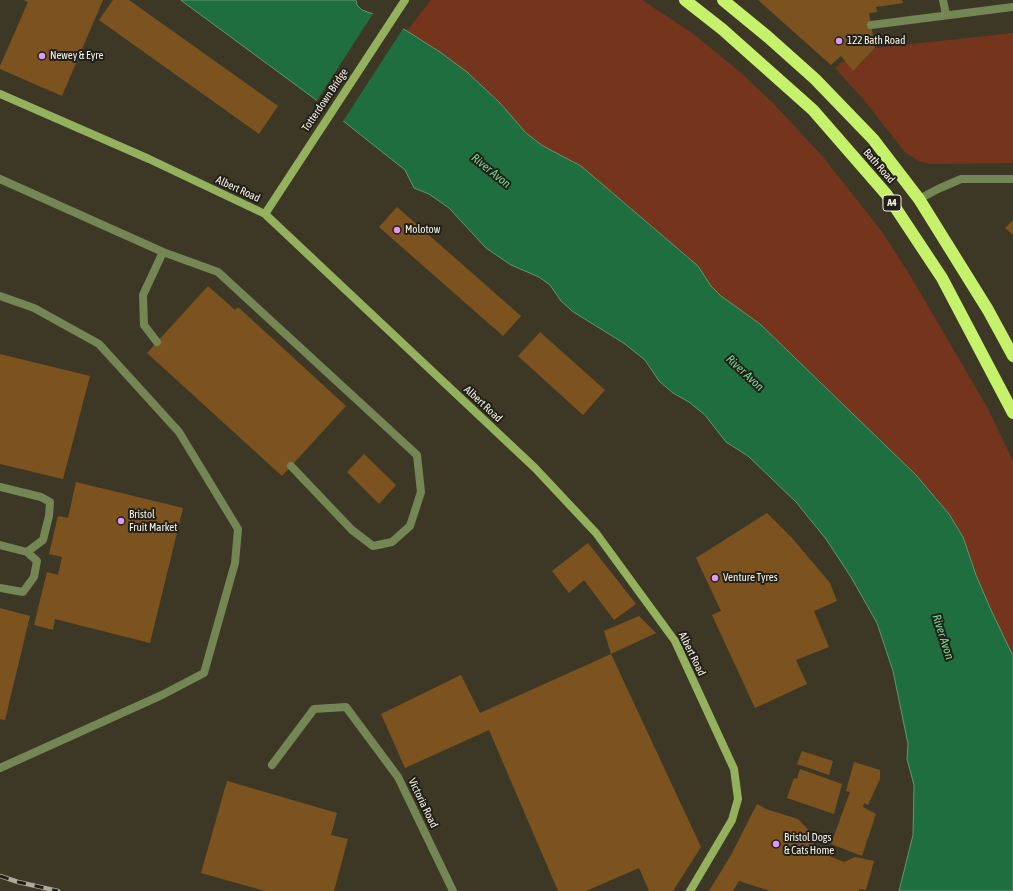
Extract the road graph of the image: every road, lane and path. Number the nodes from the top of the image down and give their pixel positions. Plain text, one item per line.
1 (685, 0) edge
2 (722, 0) edge
3 (943, 0) edge
4 (403, 3) edge
5 (1013, 7) edge
6 (946, 15) junction
7 (871, 25) dead end
8 (0, 94) edge
9 (0, 179) edge
10 (1013, 179) edge
11 (919, 199) junction
12 (265, 214) junction
13 (163, 252) junction
14 (0, 296) edge
15 (157, 342) dead end
16 (1013, 356) edge
17 (1013, 413) edge
18 (291, 466) dead end
19 (0, 487) edge
20 (0, 545) edge
21 (27, 552) junction
22 (0, 588) edge
23 (272, 765) dead end
24 (0, 768) edge
25 (453, 891) edge
26 (690, 891) edge

1 - 17 highway, Bath Road / A4
2 - 11 highway, Bath Road / A4
3 - 6 street
4 - 12 street, Totterdown Bridge
5 - 6 street
6 - 7 street
8 - 12 street, Albert Road
9 - 13 street
10 - 11 street
11 - 16 highway, Bath Road / A4
12 - 26 street, Albert Road
13 - 15 street
13 - 18 street
14 - 24 street
19 - 21 street
20 - 21 street
21 - 22 street
23 - 25 street, Victoria Road

